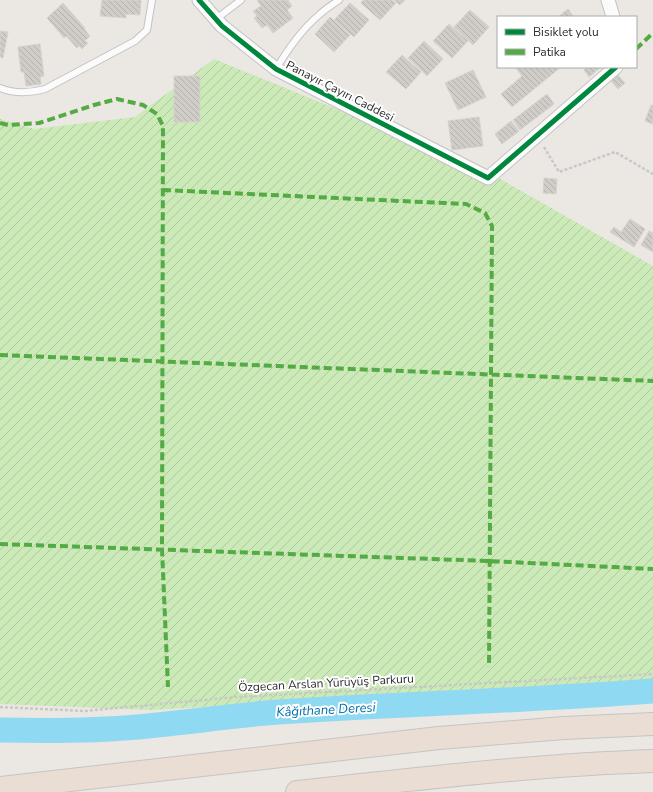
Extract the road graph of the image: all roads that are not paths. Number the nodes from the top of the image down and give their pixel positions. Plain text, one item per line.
1 (152, 0) edge
2 (199, 0) edge
3 (241, 0) edge
4 (339, 0) edge
5 (608, 0) edge
6 (613, 16) edge
7 (216, 19) junction
8 (276, 68) junction
9 (615, 68) edge
10 (0, 88) edge
11 (653, 724) edge
12 (653, 761) edge
13 (0, 788) edge
14 (297, 792) edge

1 - 10 lane
2 - 7 street, Panayır Çayırı Caddesi
3 - 7 lane
4 - 8 lane
5 - 6 street
7 - 8 street, Panayır Çayırı Caddesi
8 - 9 street, Panayır Çayırı Caddesi
11 - 13 highway
12 - 14 highway

